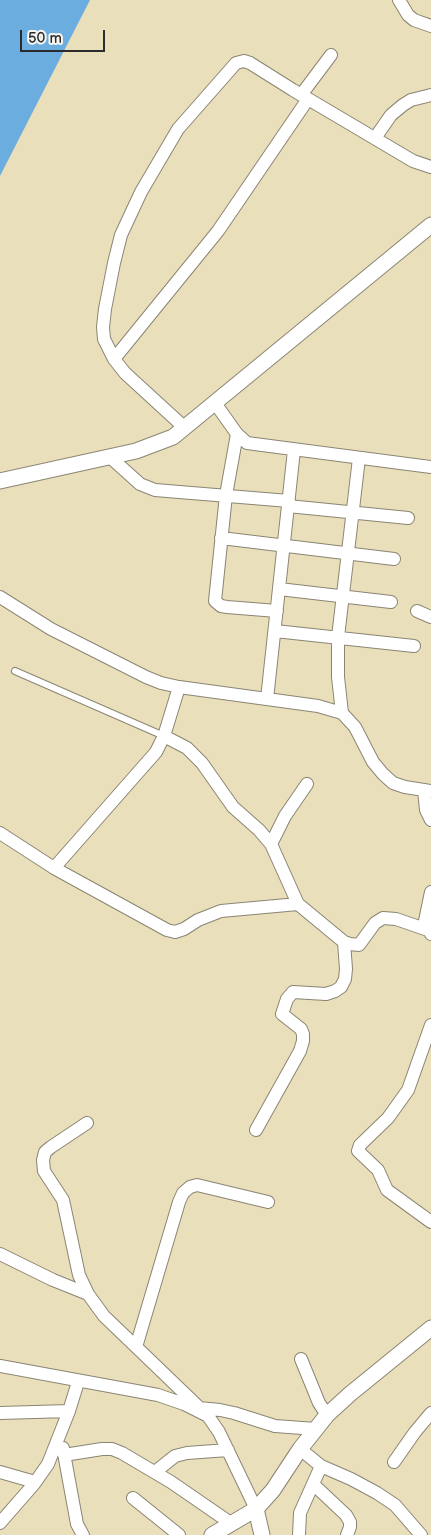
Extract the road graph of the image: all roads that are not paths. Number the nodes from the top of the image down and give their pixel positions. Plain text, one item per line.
1 (399, 0) edge
2 (431, 26) edge
3 (331, 55) dead end
4 (431, 95) edge
5 (304, 97) junction
6 (375, 138) junction
7 (431, 166) edge
8 (431, 225) edge
9 (114, 359) junction
10 (215, 403) junction
11 (185, 428) junction
12 (237, 434) junction
13 (294, 450) junction
14 (110, 457) junction
15 (359, 458) junction
16 (431, 467) edge
17 (0, 481) edge
18 (226, 494) junction
19 (288, 503) junction
20 (352, 512) junction
21 (408, 518) dead end
22 (221, 538) junction
23 (284, 546) junction
24 (348, 554) junction
25 (394, 558) dead end
26 (279, 589) junction
27 (342, 596) junction
28 (0, 597) edge
29 (391, 602) dead end
30 (277, 611) junction
31 (417, 611) dead end
32 (431, 617) edge
33 (275, 630) junction
34 (338, 637) junction
35 (414, 646) dead end
36 (15, 671) dead end
37 (179, 687) junction
38 (267, 699) junction
39 (342, 713) junction
40 (164, 736) junction
41 (307, 784) dead end
42 (428, 790) edge
43 (431, 820) edge
44 (0, 833) edge
45 (271, 844) junction
46 (54, 868) junction
47 (431, 892) edge
48 (298, 904) junction
49 (430, 932) edge
50 (344, 942) junction
51 (431, 1025) edge
52 (87, 1123) dead end
53 (256, 1130) dead end
54 (268, 1202) dead end
55 (431, 1222) edge
56 (0, 1254) edge
57 (88, 1294) junction
58 (431, 1328) edge
59 (136, 1346) junction
60 (301, 1359) dead end
61 (0, 1366) edge
62 (78, 1382) junction
63 (69, 1411) junction
64 (203, 1412) junction
65 (0, 1413) edge
66 (431, 1413) edge
67 (327, 1415) junction
68 (316, 1429) junction
69 (60, 1434) junction
70 (300, 1449) junction
71 (228, 1450) junction
72 (64, 1455) junction
73 (394, 1462) dead end
74 (321, 1466) junction
75 (0, 1472) edge
76 (155, 1472) junction
77 (35, 1482) junction
78 (312, 1484) junction
79 (133, 1498) dead end
80 (256, 1509) junction
81 (0, 1523) edge
82 (232, 1524) junction
83 (419, 1534) edge
84 (83, 1535) edge
85 (179, 1535) edge
86 (212, 1535) edge
87 (262, 1535) edge
88 (299, 1535) edge
89 (347, 1535) edge

1 - 2 street
3 - 5 street
4 - 6 street
5 - 6 street
5 - 9 street
5 - 9 street
6 - 7 street
8 - 10 street
9 - 11 street
10 - 11 street
10 - 12 street
11 - 14 street
12 - 13 street
12 - 18 street
13 - 15 street
13 - 19 street
14 - 17 street
14 - 18 street
15 - 16 street
15 - 20 street
18 - 19 street
18 - 22 street
19 - 20 street
19 - 23 street
20 - 21 street
20 - 24 street
22 - 23 street
22 - 30 street
23 - 24 street
23 - 26 street
24 - 25 street
24 - 27 street
26 - 27 street
26 - 30 street
27 - 29 street
27 - 34 street
28 - 37 street
30 - 33 street
31 - 32 street
33 - 34 street
33 - 38 street
34 - 35 street
34 - 39 street
36 - 40 lane
37 - 38 street
37 - 40 street
38 - 39 street
39 - 42 street
40 - 45 street
40 - 46 street
41 - 45 street
42 - 43 street
44 - 46 street
45 - 48 street
46 - 48 street
47 - 49 street
48 - 50 street
49 - 50 street
50 - 53 street
51 - 55 street
52 - 57 street
54 - 59 street
56 - 57 street
57 - 59 street
58 - 67 street
59 - 64 street
60 - 67 street
61 - 62 street
62 - 63 street
62 - 64 street
63 - 65 street
63 - 69 street
64 - 68 street
64 - 71 street
66 - 73 street
67 - 68 street
68 - 70 street
69 - 72 street
69 - 77 street
70 - 74 street
70 - 80 street
71 - 76 street
71 - 80 street
72 - 76 street
72 - 84 street
74 - 78 street
74 - 83 street
75 - 77 street
76 - 82 street
77 - 81 street
78 - 88 street
78 - 89 street
79 - 85 street
80 - 82 street
80 - 87 street
82 - 86 street

